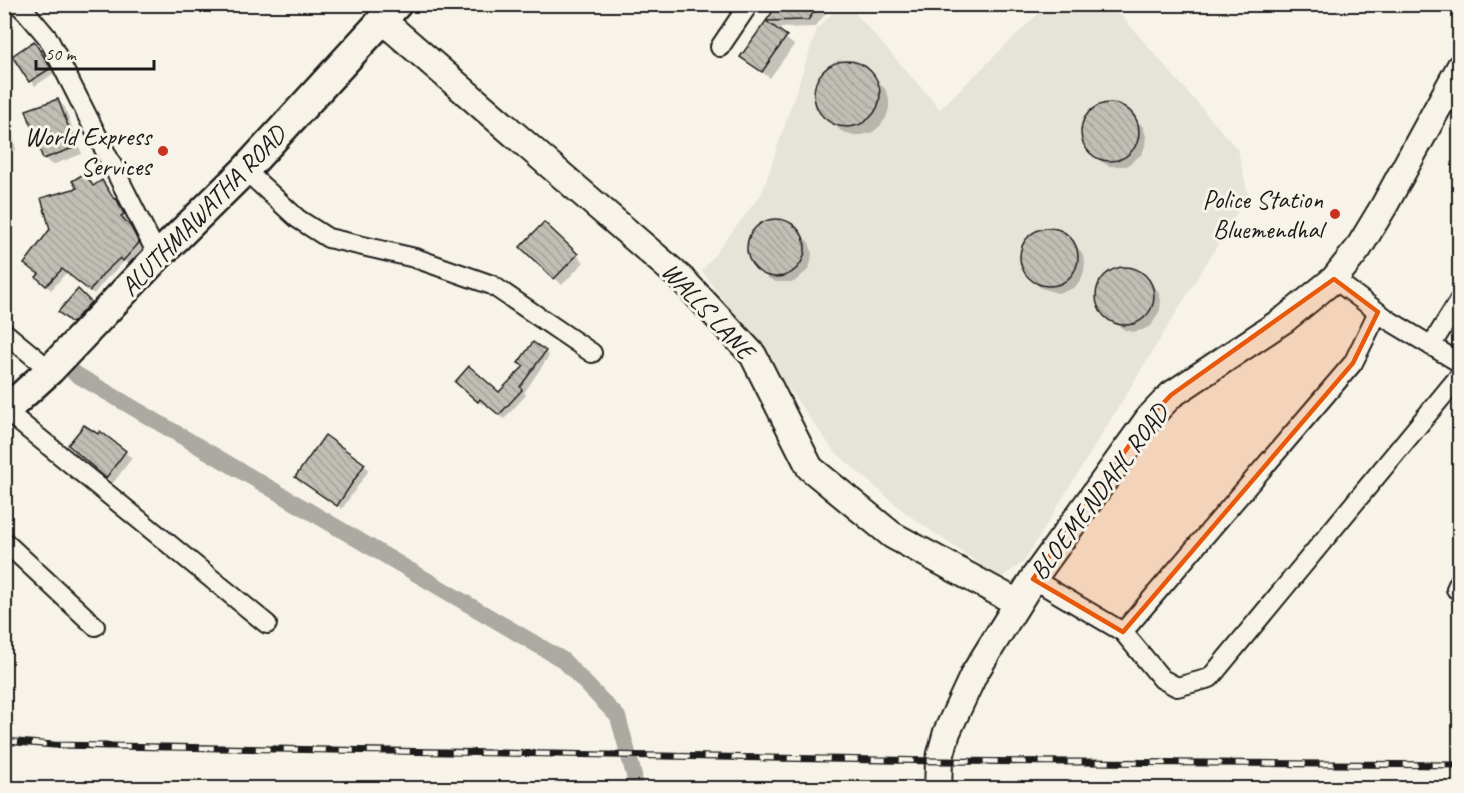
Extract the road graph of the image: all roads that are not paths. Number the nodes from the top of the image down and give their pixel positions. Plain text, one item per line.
1 (18, 4) edge
2 (749, 4) edge
3 (389, 12) edge
4 (720, 47) dead end
5 (1460, 67) edge
6 (245, 170) junction
7 (158, 255) junction
8 (1334, 279) junction
9 (1460, 299) edge
10 (1378, 312) junction
11 (4, 332) edge
12 (1431, 346) junction
13 (592, 353) dead end
14 (1460, 363) edge
15 (50, 370) junction
16 (1460, 375) edge
17 (5, 412) edge
18 (4, 541) edge
19 (1033, 579) junction
20 (1018, 603) junction
21 (267, 624) dead end
22 (95, 626) dead end
23 (1123, 632) junction
24 (938, 789) edge

1 - 7 street
2 - 4 street
3 - 6 main road, ALUTHMAWATHA ROAD
3 - 20 main road, WALLS LANE
5 - 8 main road, BLOEMENDAHL ROAD
6 - 7 main road, ALUTHMAWATHA ROAD
6 - 13 street
7 - 15 main road, ALUTHMAWATHA ROAD
8 - 10 street
8 - 19 main road, BLOEMENDAHL ROAD
9 - 12 street
10 - 12 street
10 - 23 street
11 - 15 street
12 - 14 street
15 - 17 main road, ALUTHMAWATHA ROAD
16 - 23 street
17 - 21 street
18 - 22 street
19 - 20 main road, BLOEMENDAHL ROAD
19 - 23 street
20 - 24 main road, BLOEMENDAHL ROAD

